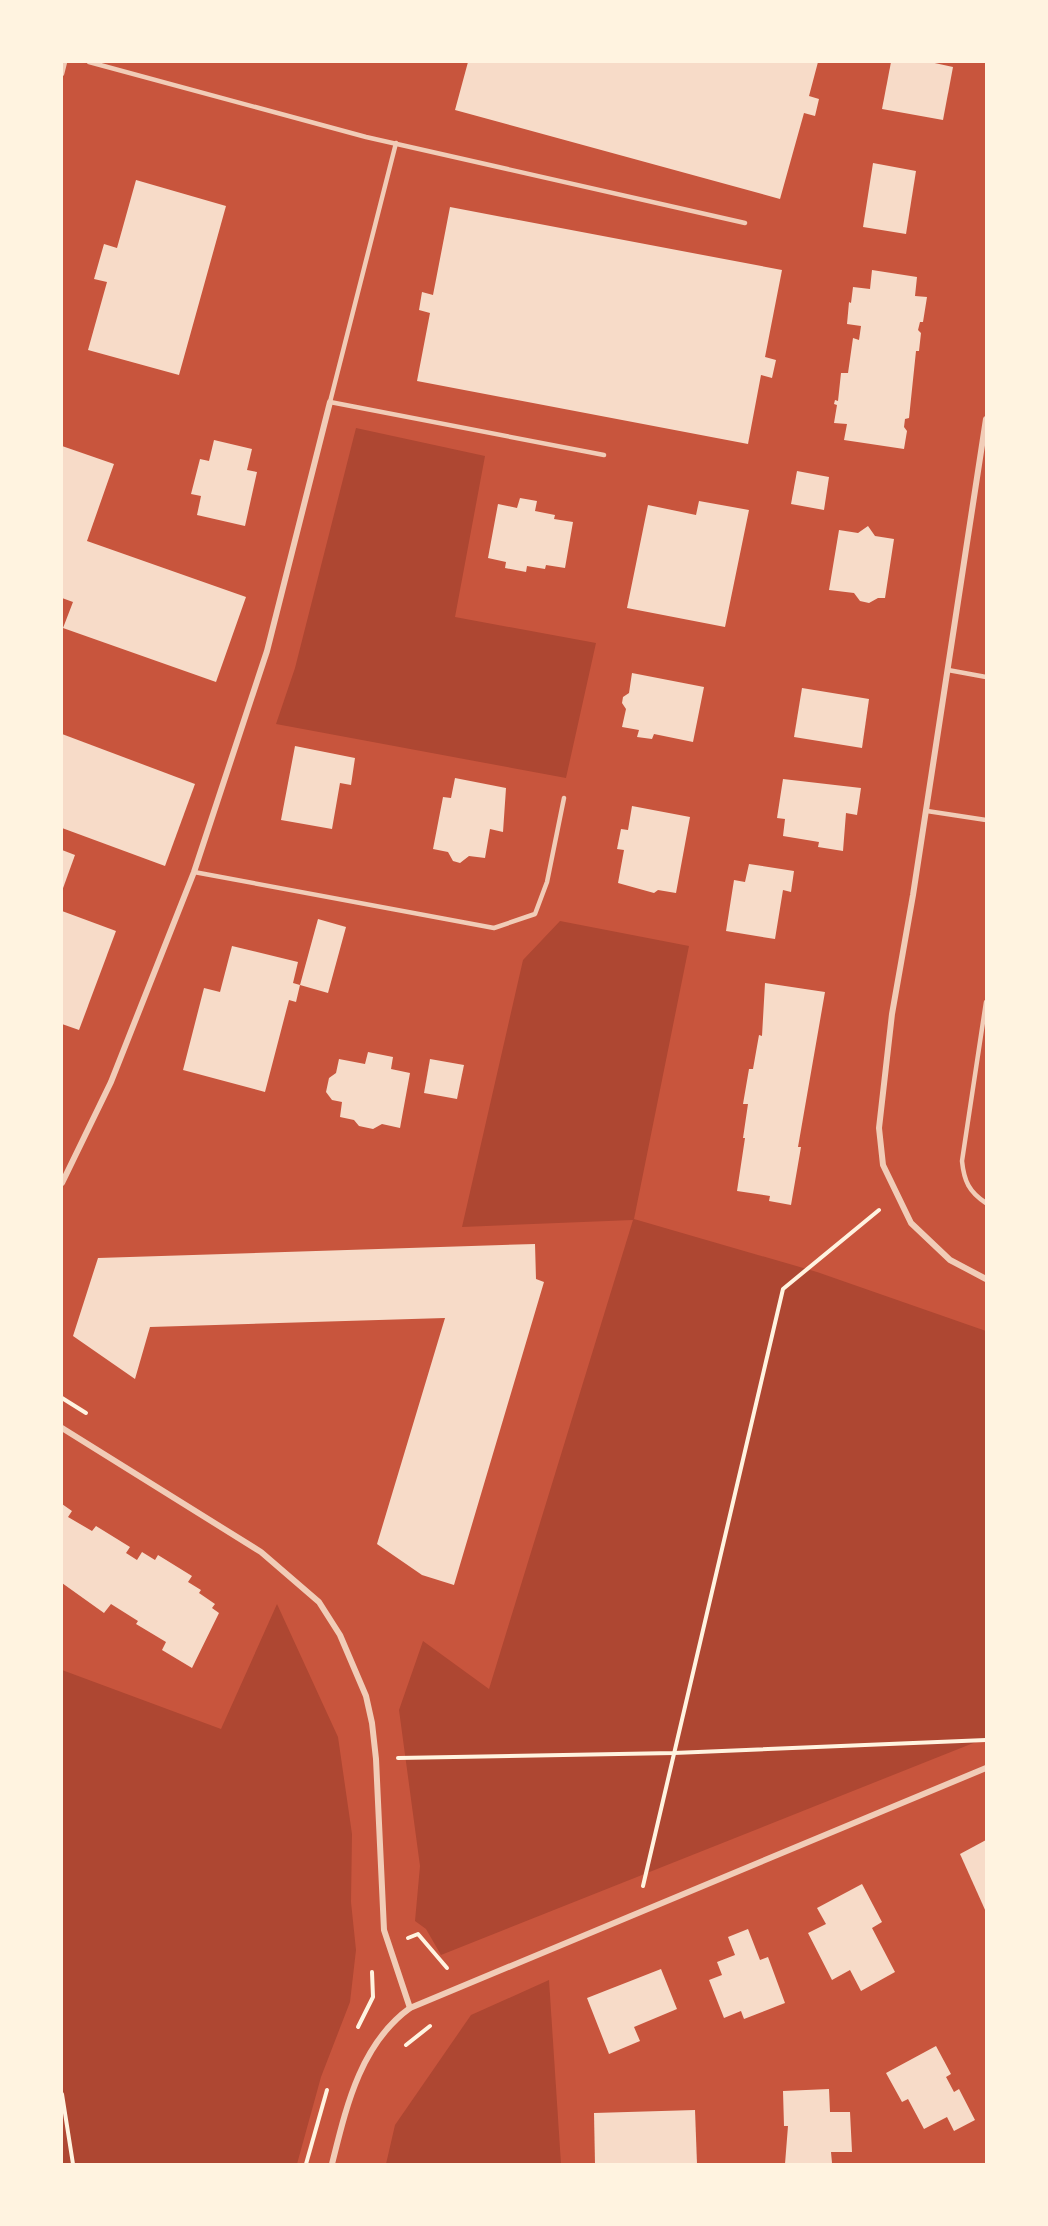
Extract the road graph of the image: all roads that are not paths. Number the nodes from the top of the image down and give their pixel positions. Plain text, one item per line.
1 (65, 62) edge
2 (89, 62) edge
3 (62, 74) edge
4 (396, 144) junction
5 (745, 223) dead end
6 (330, 402) junction
7 (987, 419) edge
8 (604, 454) dead end
9 (948, 670) junction
10 (987, 677) edge
11 (564, 798) dead end
12 (927, 811) junction
13 (987, 820) edge
14 (194, 873) junction
15 (987, 1002) edge
16 (62, 1183) edge
17 (987, 1203) edge
18 (987, 1280) edge
19 (62, 1428) edge
20 (987, 1768) edge
21 (410, 2008) junction
22 (332, 2164) edge

1 - 3 lane
2 - 4 lane
4 - 5 lane
4 - 6 lane
6 - 8 lane
6 - 14 street
7 - 9 street
9 - 10 lane
9 - 12 street
11 - 14 lane
12 - 13 lane
12 - 18 street
14 - 16 street
15 - 17 lane
19 - 21 street
20 - 21 street
21 - 22 street

